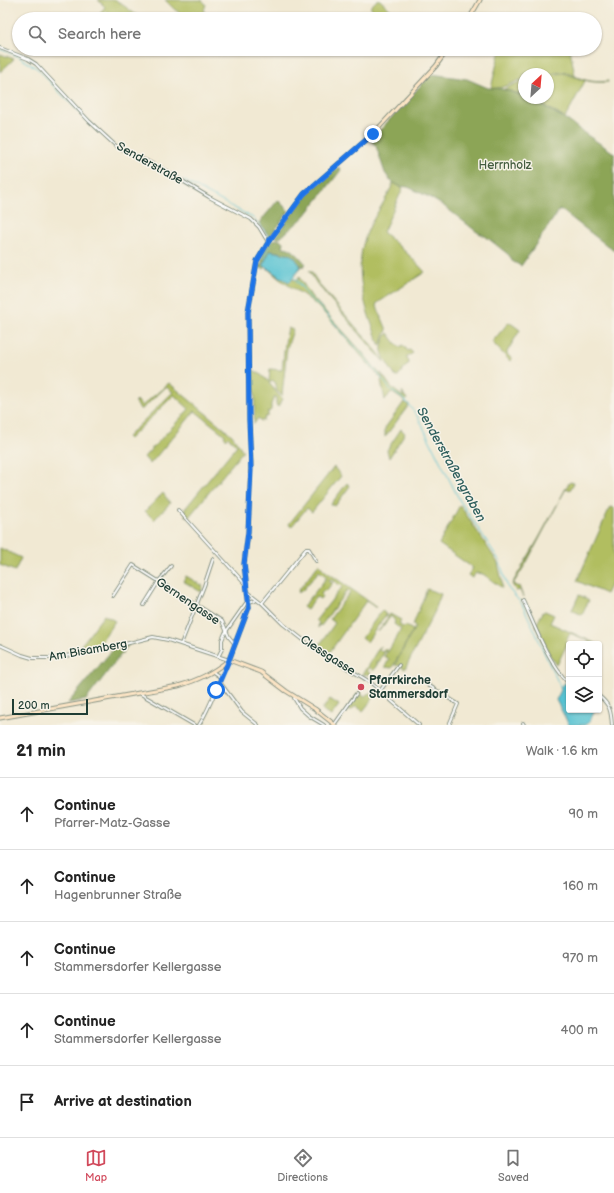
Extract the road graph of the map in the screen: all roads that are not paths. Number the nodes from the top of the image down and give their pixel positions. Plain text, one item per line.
1 (480, 0) edge
2 (473, 12) edge
3 (0, 48) edge
4 (12, 53) edge
5 (20, 56) edge
6 (443, 56) edge
7 (269, 240) junction
8 (178, 510) dead end
9 (213, 559) dead end
10 (316, 561) dead end
11 (171, 566) dead end
12 (159, 581) junction
13 (246, 586) junction
14 (248, 592) junction
15 (114, 596) dead end
16 (255, 600) junction
17 (522, 600) dead end
18 (249, 602) junction
19 (262, 603) junction
20 (196, 604) junction
21 (144, 605) dead end
22 (226, 631) junction
23 (181, 644) junction
24 (235, 644) junction
25 (0, 645) edge
26 (218, 657) junction
27 (229, 660) junction
28 (399, 665) dead end
29 (213, 672) junction
30 (220, 677) junction
31 (219, 681) junction
32 (566, 681) edge
33 (428, 685) dead end
34 (380, 691) junction
35 (140, 693) junction
36 (356, 694) dead end
37 (292, 695) junction
38 (602, 699) edge
39 (0, 718) edge
40 (194, 725) edge
41 (199, 725) edge
42 (258, 725) edge
43 (324, 725) edge
44 (335, 725) edge
45 (419, 725) edge
46 (449, 725) edge
47 (612, 725) edge

1 - 2 street
3 - 4 street, Senderstraße
5 - 7 street, Senderstraße
6 - 7 street
7 - 13 street
8 - 13 street
9 - 20 street
10 - 19 street
11 - 12 street
12 - 15 street, Gernengasse
12 - 20 street, Gernengasse
12 - 21 street
13 - 14 street
14 - 16 street, Clessgasse
14 - 18 street
16 - 18 street
16 - 19 street, Clessgasse
17 - 32 street
18 - 22 street
18 - 24 street
19 - 34 street, Clessgasse
20 - 22 street, Gernengasse
20 - 23 street
22 - 24 street, Gernengasse
22 - 26 street
23 - 25 street, Am Bisamberg
23 - 26 street
24 - 27 street
26 - 27 street
27 - 29 street
27 - 30 street
27 - 37 street
28 - 34 street
29 - 30 street
29 - 35 street
30 - 31 street
31 - 41 street
31 - 42 street
33 - 46 street
34 - 45 street, Clessgasse
35 - 39 street
35 - 40 street
36 - 44 street
37 - 43 street
37 - 44 street
38 - 47 street

